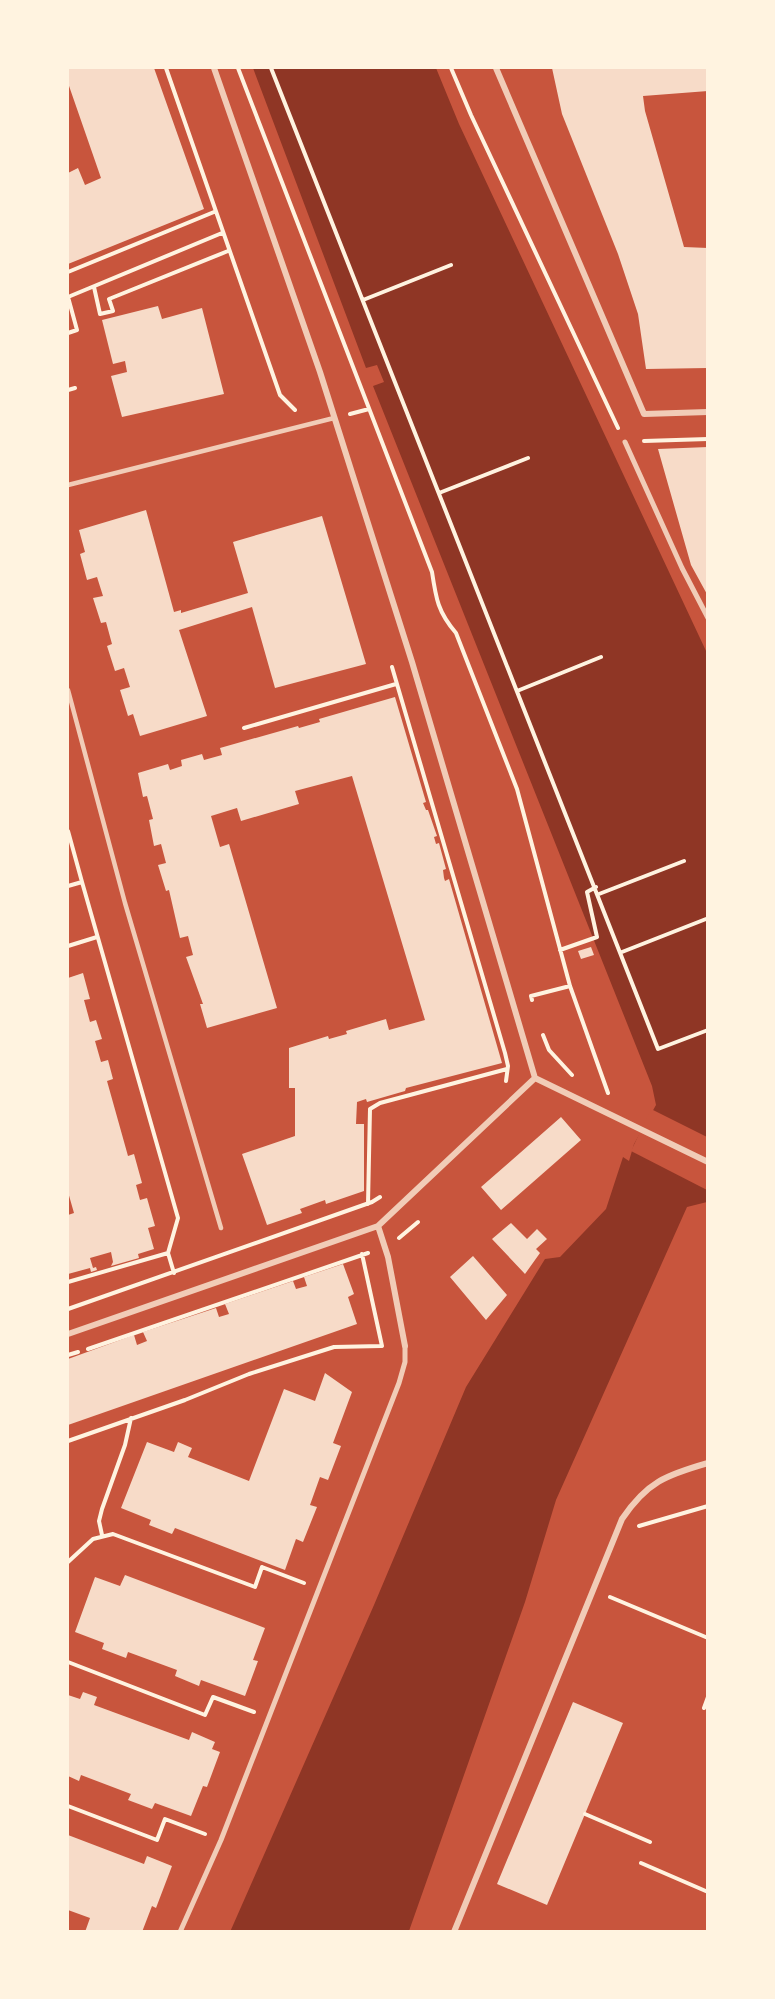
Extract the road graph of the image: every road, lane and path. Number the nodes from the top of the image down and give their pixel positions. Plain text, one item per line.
1 (166, 68) edge
2 (214, 68) edge
3 (238, 68) edge
4 (271, 68) edge
5 (451, 68) edge
6 (496, 68) edge
7 (214, 212) junction
8 (222, 233) junction
9 (228, 251) junction
10 (451, 265) dead end
11 (68, 272) edge
12 (94, 287) junction
13 (363, 300) junction
14 (68, 333) edge
15 (75, 388) dead end
16 (68, 390) edge
17 (280, 394) dead end
18 (708, 412) edge
19 (334, 418) junction
20 (708, 439) edge
21 (625, 442) junction
22 (528, 458) dead end
23 (68, 485) edge
24 (439, 493) junction
25 (708, 618) edge
26 (601, 657) dead end
27 (390, 659) dead end
28 (396, 684) junction
29 (68, 690) edge
30 (517, 691) junction
31 (243, 729) dead end
32 (68, 831) edge
33 (684, 861) dead end
34 (82, 882) junction
35 (68, 886) edge
36 (596, 887) junction
37 (599, 894) junction
38 (706, 919) edge
39 (98, 937) junction
40 (68, 946) edge
41 (560, 950) junction
42 (622, 952) junction
43 (570, 986) junction
44 (534, 1005) dead end
45 (708, 1030) edge
46 (542, 1033) dead end
47 (507, 1069) junction
48 (535, 1078) junction
49 (580, 1079) dead end
50 (502, 1088) dead end
51 (599, 1090) dead end
52 (708, 1162) edge
53 (390, 1190) dead end
54 (368, 1204) junction
55 (350, 1210) junction
56 (418, 1222) dead end
57 (378, 1226) junction
58 (221, 1228) dead end
59 (357, 1233) junction
60 (384, 1245) junction
61 (168, 1254) junction
62 (362, 1255) junction
63 (174, 1273) junction
64 (68, 1282) edge
65 (68, 1310) edge
66 (68, 1334) edge
67 (381, 1346) junction
68 (405, 1346) junction
69 (68, 1355) edge
70 (130, 1418) junction
71 (68, 1441) edge
72 (708, 1463) edge
73 (708, 1506) edge
74 (636, 1527) dead end
75 (102, 1535) junction
76 (68, 1562) edge
77 (612, 1587) dead end
78 (318, 1589) junction
79 (592, 1590) junction
80 (608, 1597) junction
81 (708, 1638) edge
82 (68, 1662) edge
83 (708, 1697) edge
84 (704, 1708) dead end
85 (268, 1718) junction
86 (68, 1806) edge
87 (585, 1814) dead end
88 (221, 1840) junction
89 (650, 1842) dead end
90 (641, 1863) dead end
91 (708, 1892) edge
92 (180, 1932) edge
93 (454, 1932) edge

1 - 7 path
2 - 19 street
3 - 41 path
4 - 13 path
5 - 21 path
6 - 18 street
7 - 8 path
7 - 11 path
8 - 9 path
8 - 12 path
9 - 12 path
9 - 17 path
10 - 13 path
12 - 14 path
13 - 24 path
15 - 16 path
19 - 23 lane
19 - 48 street
20 - 21 path
21 - 25 street
22 - 24 path
24 - 30 path
26 - 30 path
27 - 28 path
28 - 31 path
28 - 47 path
29 - 58 lane
30 - 36 path
32 - 34 path
33 - 37 path
34 - 35 path
34 - 39 path
36 - 37 path
36 - 41 path
37 - 42 path
38 - 42 path
39 - 40 path
39 - 61 path
41 - 43 path
42 - 45 path
43 - 44 path
43 - 51 path
46 - 49 path
47 - 50 path
47 - 54 path
48 - 52 street
48 - 57 street
53 - 54 path
54 - 55 path
55 - 59 path
55 - 63 path
56 - 60 path
57 - 59 street
57 - 60 street
59 - 62 path
59 - 66 street
60 - 62 path
60 - 68 street
61 - 63 path
61 - 64 path
62 - 67 path
62 - 69 path
63 - 65 path
67 - 68 path
67 - 70 path
68 - 78 street
70 - 71 path
70 - 75 path
72 - 79 street
73 - 74 path
75 - 76 path
75 - 78 path
77 - 80 path
78 - 85 street
79 - 80 path
79 - 93 street
80 - 81 path
82 - 85 path
83 - 84 path
85 - 88 street
86 - 88 path
87 - 89 path
88 - 92 street
90 - 91 path

